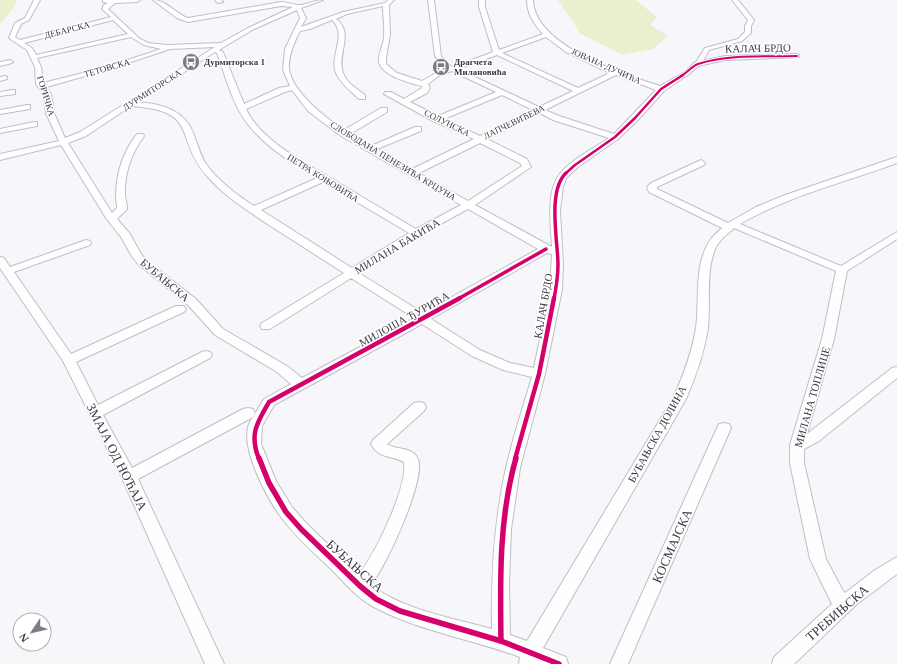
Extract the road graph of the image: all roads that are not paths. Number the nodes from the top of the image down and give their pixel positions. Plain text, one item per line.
1 (37, 0) edge
2 (100, 0) edge
3 (137, 0) edge
4 (156, 0) edge
5 (320, 0) edge
6 (431, 0) edge
7 (482, 0) edge
8 (530, 0) edge
9 (735, 0) edge
10 (124, 1) edge
11 (113, 2) junction
12 (389, 2) edge
13 (298, 7) junction
14 (115, 18) junction
15 (332, 18) junction
16 (296, 30) junction
17 (132, 35) junction
18 (547, 35) junction
19 (19, 42) junction
20 (222, 45) junction
21 (172, 47) junction
22 (214, 50) junction
23 (497, 53) junction
24 (797, 56) dead end
25 (35, 57) junction
26 (10, 62) dead end
27 (700, 62) junction
28 (0, 64) edge
29 (450, 68) junction
30 (617, 72) junction
31 (424, 84) junction
32 (41, 86) junction
33 (294, 87) junction
34 (661, 89) junction
35 (578, 91) junction
36 (12, 92) dead end
37 (501, 93) junction
38 (0, 94) edge
39 (388, 94) dead end
40 (362, 97) dead end
41 (404, 102) junction
42 (131, 104) junction
43 (27, 107) dead end
44 (242, 108) junction
45 (384, 110) dead end
46 (538, 111) junction
47 (0, 112) edge
48 (436, 118) junction
49 (34, 124) dead end
50 (418, 129) dead end
51 (0, 131) edge
52 (344, 134) junction
53 (140, 136) dead end
54 (615, 137) junction
55 (480, 139) junction
56 (64, 142) junction
57 (371, 150) junction
58 (0, 158) edge
59 (897, 160) edge
60 (702, 163) dead end
61 (527, 164) joint
62 (412, 173) junction
63 (324, 178) junction
64 (468, 205) junction
65 (254, 210) junction
66 (111, 218) junction
67 (731, 225) junction
68 (416, 233) junction
69 (897, 235) edge
70 (86, 243) dead end
71 (552, 251) junction
72 (4, 266) edge
73 (842, 270) junction
74 (352, 273) junction
75 (180, 309) dead end
76 (422, 319) junction
77 (266, 326) dead end
78 (206, 354) dead end
79 (69, 360) junction
80 (897, 371) edge
81 (539, 374) junction
82 (301, 385) junction
83 (269, 402) joint
84 (419, 407) dead end
85 (95, 413) junction
86 (248, 413) dead end
87 (724, 428) dead end
88 (797, 445) junction
89 (129, 477) junction
90 (897, 565) edge
91 (360, 586) junction
92 (845, 605) junction
93 (502, 641) junction
94 (529, 658) edge
95 (215, 664) edge
96 (559, 664) edge
97 (619, 664) edge
98 (781, 664) edge

1 - 19 street
2 - 11 street
3 - 10 street
4 - 13 street
5 - 13 street, ДУРМИТОРСКА
6 - 29 street
7 - 23 street
8 - 18 street, ЈОВАНА ДУЧИЋА
9 - 27 street
10 - 11 street
11 - 14 street
12 - 15 street
12 - 31 street
13 - 16 street, СЛОБОДАНА ПЕНЕЗИЋА КРЦУНА
13 - 20 street, ДУРМИТОРСКА
14 - 17 street
14 - 19 street, ДЕБАРСКА
15 - 16 street
15 - 40 street
16 - 33 street, СЛОБОДАНА ПЕНЕЗИЋА КРЦУНА
17 - 21 street
17 - 25 street
18 - 23 street
18 - 30 street, ЈОВАНА ДУЧИЋА
19 - 25 street
20 - 21 street
20 - 22 street, ДУРМИТОРСКА
21 - 32 street, ТЕТОВСКА
22 - 42 street, ДУРМИТОРСКА
22 - 44 street, ПЕТРА КОЊОВИЋА
23 - 29 street
23 - 35 street
24 - 27 street, КАЛАЧ БРДО
25 - 32 street, ГОРИЧКА
26 - 28 street
27 - 34 street, КАЛАЧ БРДО
29 - 31 street
29 - 37 street
30 - 34 street, ЈОВАНА ДУЧИЋА
30 - 35 street, ЛАПЧЕВИЋЕВА
31 - 41 street
32 - 56 street, ГОРИЧКА
33 - 44 street
33 - 52 street, СЛОБОДАНА ПЕНЕЗИЋА КРЦУНА
34 - 54 street, КАЛАЧ БРДО
35 - 46 street, ЛАПЧЕВИЋЕВА
36 - 38 street
37 - 46 street
37 - 48 street
39 - 41 street, СОЛУНСКА
41 - 48 street, СОЛУНСКА
42 - 56 street, ДУРМИТОРСКА
42 - 65 street
43 - 47 street
44 - 63 street, ПЕТРА КОЊОВИЋА
45 - 52 street
46 - 54 street
46 - 55 street, ЛАПЧЕВИЋЕВА
48 - 55 street, СОЛУНСКА
49 - 51 street
50 - 57 street
52 - 57 street, СЛОБОДАНА ПЕНЕЗИЋА КРЦУНА
53 - 66 street
54 - 71 street, КАЛАЧ БРДО
55 - 61 street, СОЛУНСКА
55 - 62 street, ЛАПЧЕВИЋЕВА
56 - 58 street, ДУРМИТОРСКА
56 - 66 street, БУБАЊСКА
57 - 62 street, СЛОБОДАНА ПЕНЕЗИЋА КРЦУНА
59 - 67 street, БУБАЊСКА ДОЛИНА
60 - 67 street
61 - 64 street, МИЛАНА БАКИЋА
62 - 64 street, СЛОБОДАНА ПЕНЕЗИЋА КРЦУНА
63 - 65 street
63 - 68 street, ПЕТРА КОЊОВИЋА
64 - 68 street, МИЛАНА БАКИЋА
64 - 71 street, СЛОБОДАНА ПЕНЕЗИЋА КРЦУНА
65 - 74 street
66 - 82 street, БУБАЊСКА
67 - 73 street
67 - 94 street, БУБАЊСКА ДОЛИНА
68 - 74 street, МИЛАНА БАКИЋА
69 - 73 street
70 - 72 street
71 - 76 street, МИЛОША ЂУРИЋА
71 - 81 street, КАЛАЧ БРДО
72 - 79 street, ЗМАЈА ОД НОЋАЈА
73 - 88 street, МИЛАНА ТОПЛИЦЕ
74 - 76 street
74 - 77 street, МИЛАНА БАКИЋА
75 - 79 street
76 - 81 street
76 - 82 street, МИЛОША ЂУРИЋА
78 - 85 street
79 - 85 street, ЗМАЈА ОД НОЋАЈА
80 - 88 street
81 - 93 street, КАЛАЧ БРДО
82 - 83 street, МИЛОША ЂУРИЋА
83 - 91 street, БУБАЊСКА
84 - 91 street
85 - 89 street, ЗМАЈА ОД НОЋАЈА
86 - 89 street
87 - 97 street, КОСМАЈСКА
88 - 92 street, МИЛАНА ТОПЛИЦЕ
89 - 95 street, ЗМАЈА ОД НОЋАЈА
90 - 92 street, ТРЕБИЊСКА
91 - 93 street, БУБАЊСКА
92 - 98 street, ТРЕБИЊСКА
93 - 94 street, БУБАЊСКА
94 - 96 street, БУБАЊСКА

